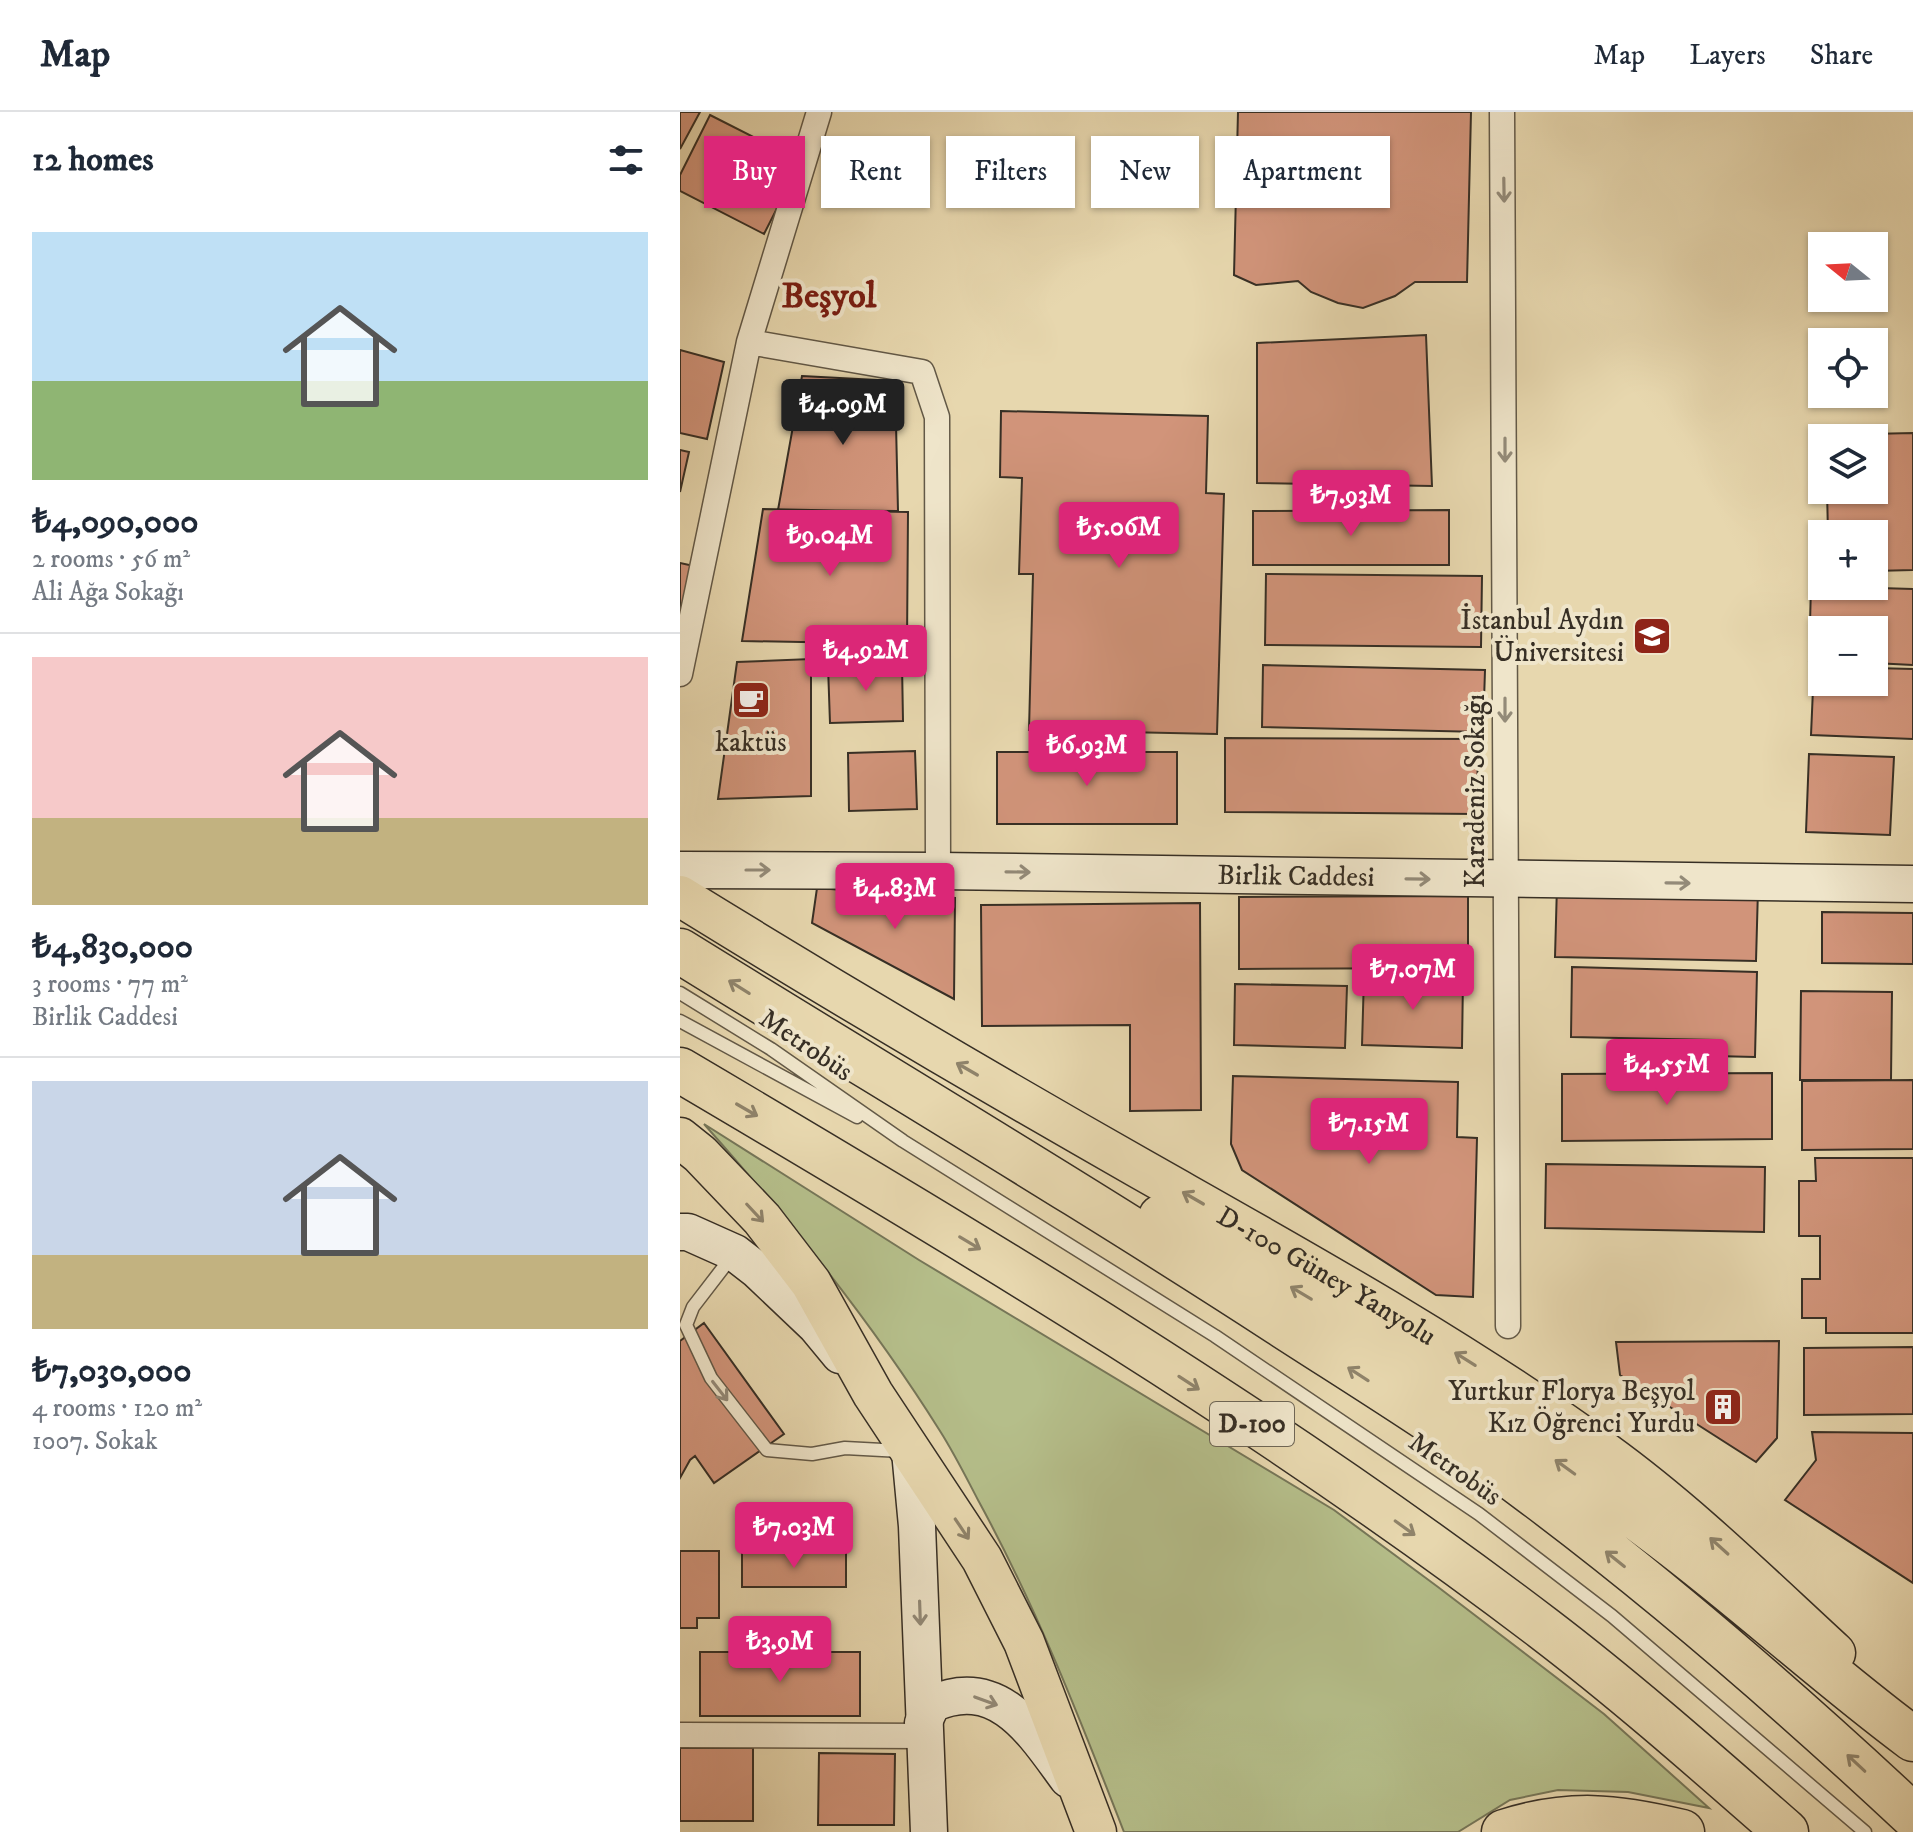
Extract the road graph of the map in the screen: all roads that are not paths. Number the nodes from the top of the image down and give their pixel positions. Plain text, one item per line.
1 (819, 112) edge
2 (1502, 112) edge
3 (749, 342) junction
4 (680, 674) edge
5 (680, 870) edge
6 (938, 871) junction
7 (1505, 880) junction
8 (1913, 884) edge
9 (680, 896) edge
10 (680, 951) edge
11 (680, 993) edge
12 (680, 1021) edge
13 (680, 1070) edge
14 (972, 1131) junction
15 (680, 1138) edge
16 (903, 1141) junction
17 (680, 1232) edge
18 (735, 1253) junction
19 (1508, 1326) dead end
20 (873, 1394) junction
21 (910, 1451) junction
22 (924, 1729) junction
23 (680, 1735) edge
24 (1913, 1739) edge
25 (1913, 1816) edge
26 (1090, 1817) edge
27 (929, 1832) edge
28 (1504, 1832) edge
29 (1682, 1832) edge
30 (1786, 1832) edge
31 (1865, 1832) edge

1 - 3 street
2 -> 7 street, Karadeniz Sokağı
3 - 4 street
3 - 6 street
5 -> 6 street, Birlik Caddesi
6 -> 7 street, Birlik Caddesi
7 -> 8 street, Birlik Caddesi
7 - 19 street, Karadeniz Sokağı
24 -> 9 main road, D-100 Güney Yanyolu
14 -> 10 highway
11 - 16 lane, Metrobüs
12 - 16 lane, Metrobüs
13 -> 30 highway, D-100
24 -> 14 highway
25 -> 14 highway
15 -> 20 main road
16 - 31 lane, Metrobüs
17 - 18 street
18 - 20 street
18 -> 21 lane
20 - 21 main road
21 -> 22 street
21 -> 26 main road
22 - 23 street
22 -> 26 street
22 - 27 street
28 - 29 highway

